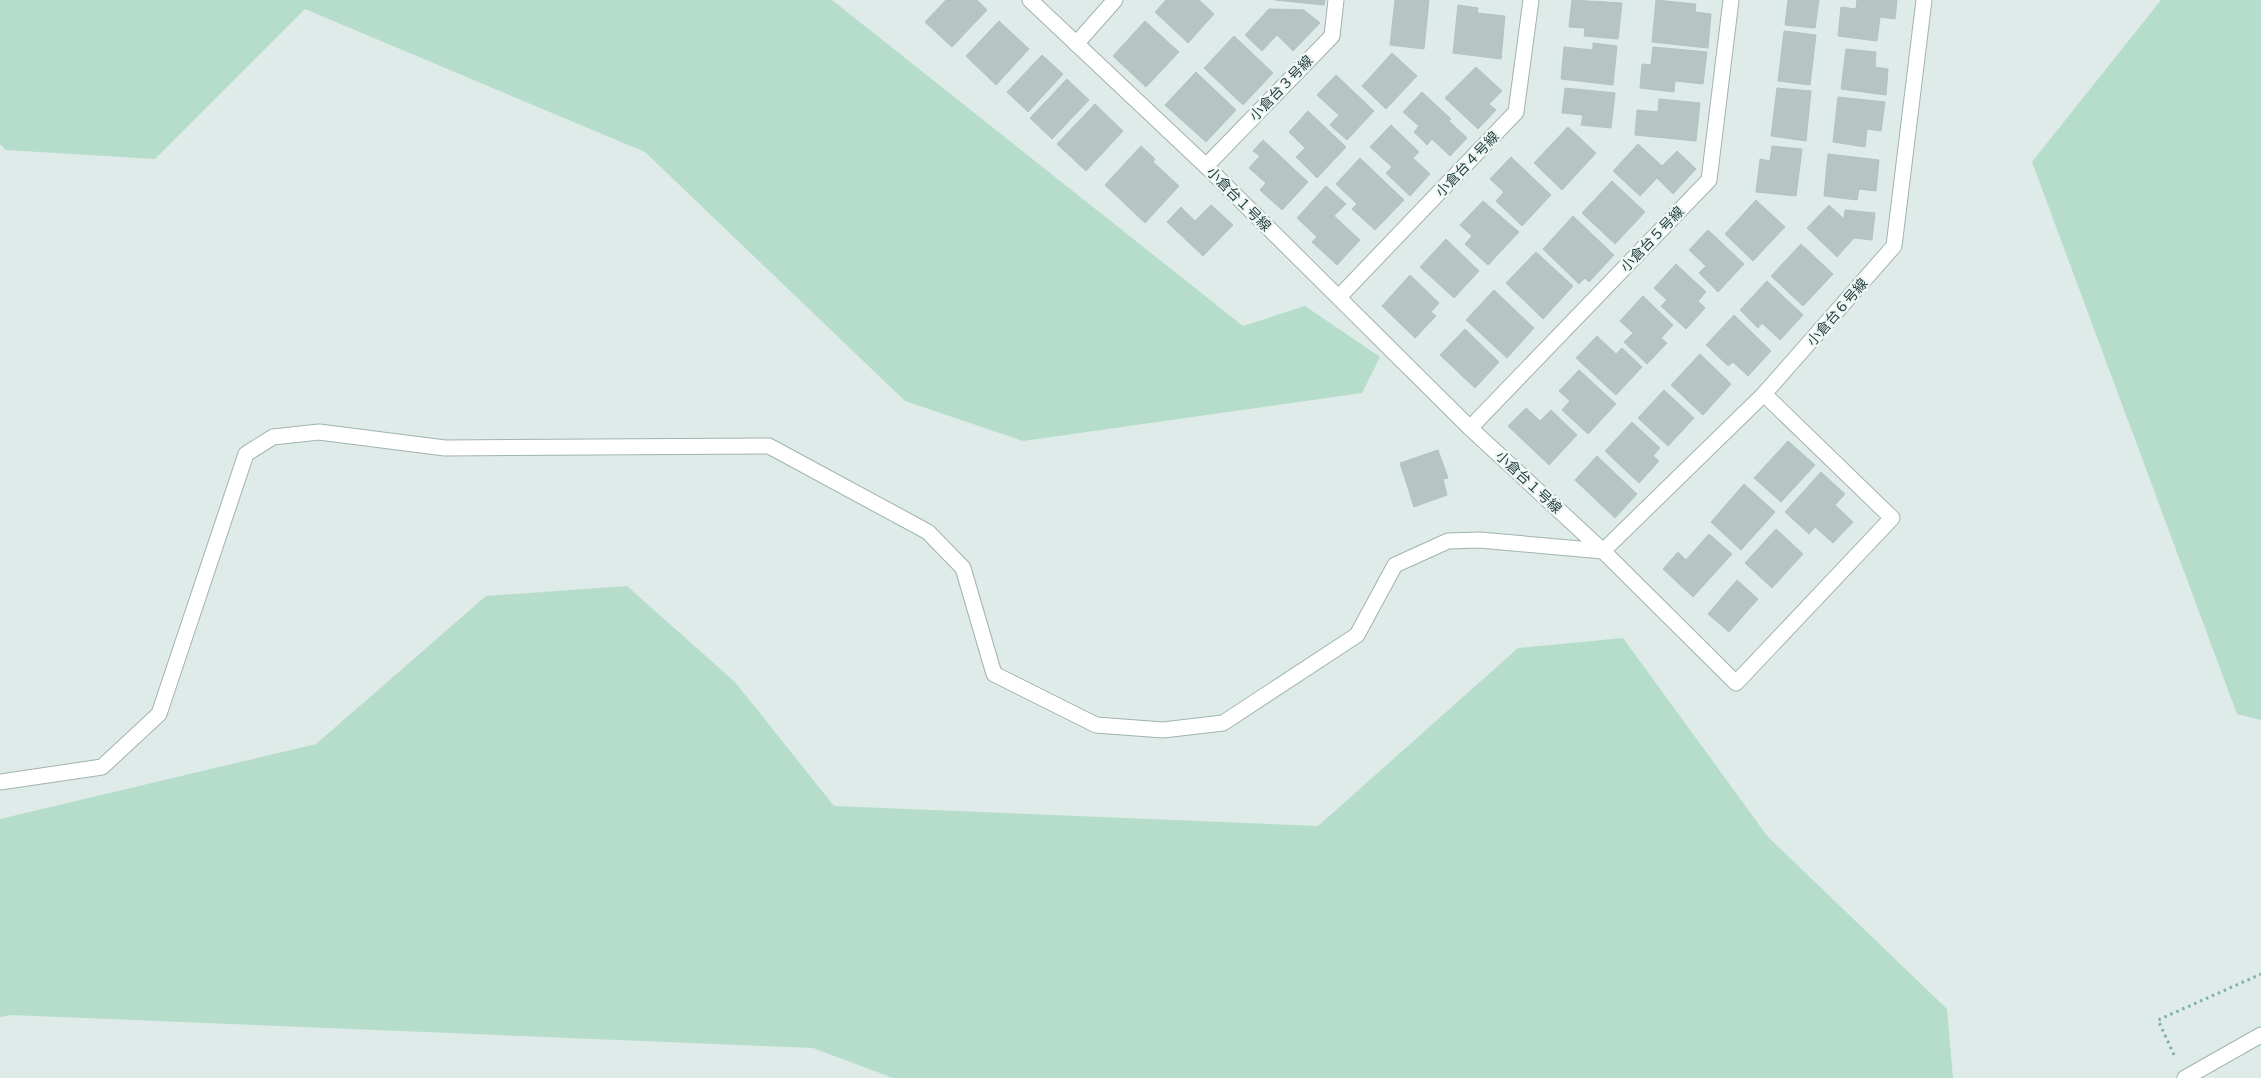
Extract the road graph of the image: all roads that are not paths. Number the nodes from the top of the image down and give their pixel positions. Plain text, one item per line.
1 (1030, 0) edge
2 (1116, 0) edge
3 (1336, 0) edge
4 (1531, 0) edge
5 (1731, 0) edge
6 (1924, 0) edge
7 (1076, 44) junction
8 (1206, 166) junction
9 (1338, 297) junction
10 (1764, 394) junction
11 (1470, 428) junction
12 (1603, 551) junction
13 (0, 782) edge
14 (2261, 1034) edge
15 (2185, 1078) edge

1 - 7 street, 小倉台１号線
2 - 7 street
3 - 8 street, 小倉台３号線
4 - 9 street, 小倉台４号線
5 - 11 street, 小倉台５号線
6 - 10 street, 小倉台６号線
7 - 8 street, 小倉台１号線
8 - 9 street, 小倉台１号線
9 - 11 street, 小倉台１号線
10 - 12 street, 小倉台６号線
10 - 12 street, 小倉台１号線
11 - 12 street, 小倉台１号線
12 - 13 street
14 - 15 street

